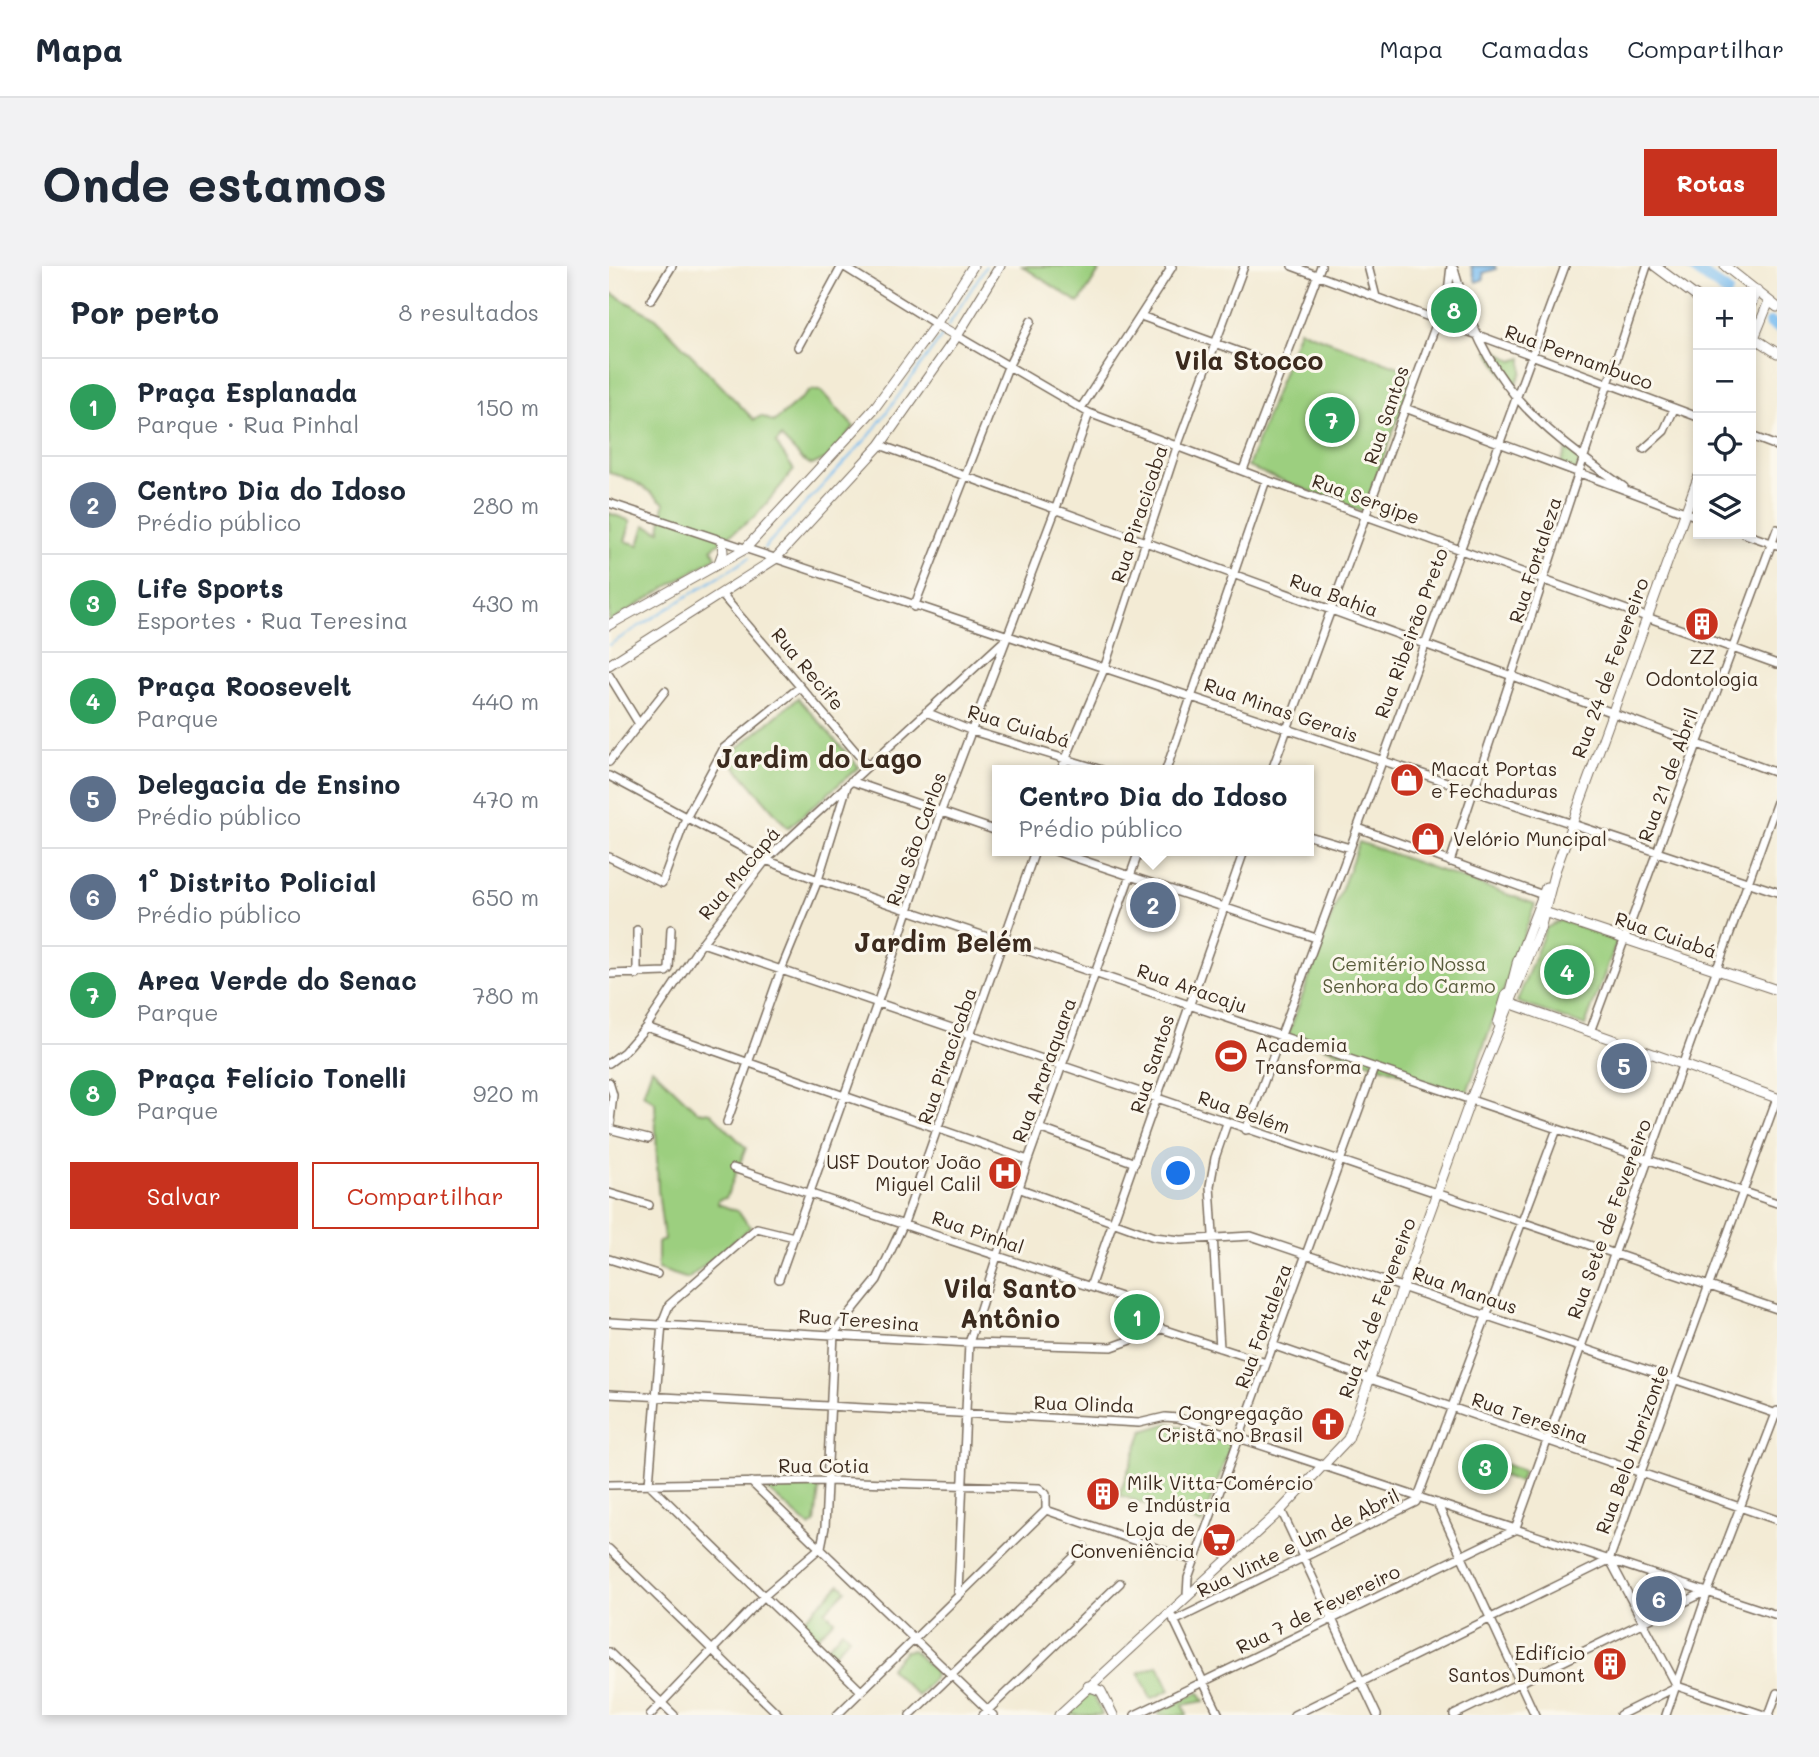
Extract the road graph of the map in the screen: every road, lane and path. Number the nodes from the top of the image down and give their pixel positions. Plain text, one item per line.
1 (672, 266) edge
2 (843, 266) edge
3 (973, 266) edge
4 (1000, 266) edge
5 (1169, 266) edge
6 (1244, 266) edge
7 (1292, 266) edge
8 (1321, 266) edge
9 (1369, 266) edge
10 (1452, 266) edge
11 (1565, 266) edge
12 (1647, 266) edge
13 (1655, 266) edge
14 (1725, 266) edge
15 (1318, 276) junction
16 (1743, 287) edge
17 (1448, 292) junction
18 (1460, 292) junction
19 (1693, 294) edge
20 (1376, 297) junction
21 (651, 300) dead end
22 (1771, 304) edge
23 (1141, 316) junction
24 (1031, 321) dead end
25 (1436, 321) junction
26 (936, 324) junction
27 (1756, 330) edge
28 (957, 336) junction
29 (1477, 336) junction
30 (1756, 336) edge
31 (1215, 344) junction
32 (799, 347) dead end
33 (1777, 353) edge
34 (1531, 357) junction
35 (1008, 366) junction
36 (1283, 368) junction
37 (1607, 385) junction
38 (1516, 397) junction
39 (1081, 408) junction
40 (1405, 408) junction
41 (1674, 410) junction
42 (1089, 413) junction
43 (1693, 416) edge
44 (1756, 438) edge
45 (1498, 443) junction
46 (880, 446) junction
47 (1777, 446) edge
48 (1177, 447) junction
49 (1644, 449) dead end
50 (1585, 459) junction
51 (1243, 470) junction
52 (1580, 474) junction
53 (965, 477) junction
54 (1266, 480) junction
55 (1633, 493) junction
56 (1693, 493) edge
57 (609, 503) edge
58 (1055, 511) junction
59 (1686, 513) junction
60 (1693, 515) edge
61 (1367, 517) junction
62 (1777, 529) edge
63 (1756, 538) edge
64 (722, 541) junction
65 (1774, 544) edge
66 (1146, 545) junction
67 (745, 549) junction
68 (1458, 550) junction
69 (775, 559) junction
70 (719, 563) junction
71 (1236, 577) junction
72 (1545, 580) junction
73 (722, 595) junction
74 (914, 607) junction
75 (1329, 610) junction
76 (1647, 618) junction
77 (609, 625) edge
78 (1008, 638) junction
79 (1424, 645) junction
80 (1732, 648) junction
81 (1777, 664) edge
82 (609, 665) edge
83 (1104, 669) junction
84 (609, 675) edge
85 (1513, 677) junction
86 (800, 687) junction
87 (665, 691) dead end
88 (1194, 697) junction
89 (926, 712) junction
90 (1613, 713) junction
91 (639, 724) junction
92 (1287, 729) junction
93 (972, 731) junction
94 (1696, 742) junction
95 (1065, 759) junction
96 (1382, 760) junction
97 (609, 762) edge
98 (867, 765) junction
99 (1063, 765) edge
100 (1085, 765) edge
101 (1168, 765) edge
102 (1274, 765) edge
103 (1777, 773) edge
104 (609, 776) edge
105 (849, 783) junction
106 (1474, 792) junction
107 (1777, 802) edge
108 (941, 811) junction
109 (685, 818) junction
110 (1572, 823) junction
111 (1357, 828) junction
112 (992, 829) edge
113 (1314, 837) edge
114 (1350, 848) junction
115 (1656, 852) junction
116 (609, 856) edge
117 (1033, 856) edge
118 (1070, 856) edge
119 (1137, 856) edge
120 (1242, 856) edge
121 (766, 860) junction
122 (1450, 862) junction
123 (1555, 871) junction
124 (1131, 876) junction
125 (818, 880) junction
126 (1747, 883) junction
127 (1777, 892) edge
128 (1543, 895) junction
129 (1226, 909) junction
130 (1545, 909) junction
131 (907, 910) junction
132 (1559, 917) junction
133 (671, 929) dead end
134 (1540, 929) junction
135 (638, 930) dead end
136 (1527, 937) junction
137 (1317, 938) junction
138 (1623, 939) junction
139 (1003, 942) junction
140 (702, 943) junction
141 (1518, 960) junction
142 (781, 970) junction
143 (1715, 970) junction
144 (1095, 972) junction
145 (609, 974) edge
146 (637, 975) junction
147 (1777, 990) edge
148 (877, 1004) junction
149 (1189, 1004) junction
150 (1512, 1004) junction
151 (646, 1027) junction
152 (1497, 1029) junction
153 (1590, 1031) junction
154 (971, 1035) junction
155 (1281, 1036) junction
156 (609, 1063) edge
157 (749, 1063) junction
158 (1681, 1065) junction
159 (1062, 1066) junction
160 (1374, 1068) junction
161 (609, 1082) edge
162 (845, 1096) junction
163 (1777, 1098) edge
164 (1158, 1099) junction
165 (1470, 1101) junction
166 (727, 1122) dead end
167 (609, 1123) edge
168 (1227, 1123) junction
169 (1039, 1128) junction
170 (939, 1129) junction
171 (1556, 1129) junction
172 (1246, 1130) junction
173 (648, 1139) dead end
174 (1647, 1158) junction
175 (1028, 1160) junction
176 (1340, 1161) junction
177 (1135, 1163) junction
178 (733, 1168) dead end
179 (1018, 1188) junction
180 (1743, 1192) junction
181 (609, 1193) edge
182 (810, 1193) junction
183 (1437, 1194) junction
184 (1777, 1203) edge
185 (649, 1205) dead end
186 (1523, 1222) junction
187 (904, 1223) junction
188 (1114, 1223) junction
189 (794, 1237) junction
190 (1213, 1237) junction
191 (1612, 1252) junction
192 (1306, 1253) junction
193 (995, 1254) junction
194 (609, 1259) edge
195 (657, 1275) dead end
196 (779, 1279) dead end
197 (1402, 1286) junction
198 (1710, 1286) junction
199 (1090, 1287) junction
200 (1777, 1309) edge
201 (1487, 1315) junction
202 (609, 1322) edge
203 (662, 1323) junction
204 (1162, 1329) junction
205 (834, 1333) junction
206 (969, 1343) junction
207 (1272, 1345) junction
208 (1580, 1346) junction
209 (1220, 1348) junction
210 (1266, 1363) junction
211 (1370, 1379) junction
212 (1674, 1379) junction
213 (609, 1394) edge
214 (657, 1395) junction
215 (829, 1406) junction
216 (1453, 1408) junction
217 (1777, 1413) edge
218 (965, 1414) junction
219 (1238, 1439) junction
220 (1546, 1441) junction
221 (1324, 1467) junction
222 (1641, 1472) junction
223 (827, 1481) junction
224 (751, 1482) junction
225 (649, 1484) junction
226 (609, 1485) edge
227 (961, 1485) junction
228 (1420, 1498) junction
229 (1437, 1503) junction
230 (1740, 1507) junction
231 (1046, 1510) junction
232 (1281, 1510) junction
233 (1777, 1520) edge
234 (825, 1527) junction
235 (1515, 1530) junction
236 (803, 1531) junction
237 (821, 1547) junction
238 (1084, 1547) dead end
239 (609, 1549) edge
240 (1461, 1556) junction
241 (1303, 1558) junction
242 (1609, 1560) junction
243 (1194, 1561) junction
244 (1120, 1583) dead end
245 (1707, 1591) junction
246 (958, 1592) junction
247 (1187, 1595) junction
248 (764, 1596) junction
249 (1688, 1601) junction
250 (1703, 1605) junction
251 (1170, 1611) junction
252 (1777, 1615) edge
253 (1332, 1619) junction
254 (1491, 1620) junction
255 (1174, 1621) junction
256 (1645, 1622) junction
257 (913, 1638) junction
258 (713, 1650) junction
259 (609, 1652) edge
260 (1104, 1671) junction
261 (950, 1674) junction
262 (1520, 1682) junction
263 (1203, 1683) junction
264 (1362, 1683) junction
265 (1088, 1686) junction
266 (1677, 1686) junction
267 (860, 1690) junction
268 (1101, 1691) junction
269 (1777, 1693) edge
270 (661, 1703) junction
271 (988, 1713) edge
272 (650, 1715) edge
273 (674, 1715) edge
274 (779, 1715) edge
275 (837, 1715) edge
276 (910, 1715) edge
277 (1059, 1715) edge
278 (1113, 1715) edge
279 (1135, 1715) edge
280 (1219, 1715) edge
281 (1294, 1715) edge
282 (1377, 1715) edge
283 (1454, 1715) edge
284 (1535, 1715) edge
285 (1620, 1715) edge
286 (1666, 1715) edge
287 (1767, 1715) edge

1 - 21 street
2 - 26 street
2 - 32 street
3 - 26 main road
4 - 28 main road
5 - 23 street
6 - 31 street, Rua Piracicaba
7 - 15 street, Rua Pernambuco
8 - 15 street
9 - 20 street
10 - 17 street, Rua Santos
10 - 18 street
11 - 34 street, Rua Ribeirão Preto
12 - 37 street, Rua Fortaleza
13 - 19 main road
14 - 16 main road
15 - 20 street, Rua Pernambuco
15 - 36 street
17 - 18 street
17 - 25 street, Rua Santos
18 - 29 street
20 - 25 street, Rua Pernambuco
22 - 27 main road
23 - 31 street
23 - 39 street
24 - 35 street
25 - 29 street, Rua Pernambuco
25 - 40 street, Rua Santos
26 - 28 main road
26 - 67 main road
28 - 35 street, Rua Sergipe
28 - 46 main road
29 - 34 street, Rua Pernambuco
29 - 38 street
30 - 33 main road
31 - 36 street
31 - 48 street, Rua Piracicaba
34 - 37 street, Rua Pernambuco
34 - 38 street, Rua Ribeirão Preto
35 - 39 street, Rua Sergipe
35 - 53 street
36 - 51 street
37 - 41 street, Rua Pernambuco
37 - 50 street, Rua Fortaleza
38 - 45 street, Rua Ribeirão Preto
38 - 50 street
39 - 42 street, Rua Sergipe
40 - 45 street
40 - 61 street, Rua Santos
41 - 43 street, Rua Pernambuco
41 - 49 street
42 - 48 street, Rua Sergipe
42 - 58 street, Rua São Carlos
44 - 47 street
45 - 52 street
45 - 68 street, Rua Ribeirão Preto
46 - 53 street, Rua Bahia
46 - 69 main road
48 - 51 street, Rua Sergipe
48 - 66 street, Rua Piracicaba
50 - 52 street, Rua Fortaleza
50 - 55 street
51 - 54 street, Rua Sergipe
52 - 55 street
52 - 72 street, Rua Fortaleza
53 - 58 street, Rua Bahia
53 - 74 street
54 - 61 street, Rua Sergipe
54 - 71 street
55 - 59 street
56 - 59 main road, Rua 24 de Fevereiro
57 - 64 street, Rua Minas Gerais
58 - 66 street, Rua Bahia
58 - 78 street, Rua São Carlos
59 - 60 street
59 - 76 main road, Rua 24 de Fevereiro
61 - 68 street, Rua Sergipe
61 - 75 street, Rua Santos
62 - 65 street, Rua 21 de Abril
63 - 65 street
64 - 67 street, Rua Minas Gerais
64 - 70 main road
65 - 80 street, Rua 21 de Abril
66 - 71 street, Rua Bahia
66 - 83 street, Rua Piracicaba
67 - 69 street, Rua Minas Gerais
67 - 70 main road
68 - 72 street, Rua Sergipe
68 - 79 street, Rua Ribeirão Preto
69 - 73 main road
69 - 74 street, Rua Minas Gerais
70 - 77 main road
71 - 75 street, Rua Bahia
71 - 88 street
72 - 76 street, Rua Sergipe
72 - 85 street, Rua Fortaleza
73 - 82 main road
73 - 86 street, Rua Recife
74 - 78 street, Rua Minas Gerais
75 - 79 street, Rua Bahia
75 - 92 street, Rua Santos
76 - 80 street, Rua Sergipe
76 - 90 main road, Rua 24 de Fevereiro
78 - 83 street, Rua Minas Gerais
78 - 89 street, Rua Macapá
78 - 93 street, Rua São Carlos
79 - 85 street, Rua Bahia
79 - 96 street, Rua Ribeirão Preto
80 - 81 street, Rua Sergipe
80 - 94 street, Rua 21 de Abril
83 - 88 street, Rua Minas Gerais
83 - 95 street, Rua Piracicaba
84 - 91 street
85 - 90 street, Rua Bahia
85 - 106 street, Rua Fortaleza
86 - 98 street, Rua Recife
86 - 109 street
87 - 91 street
88 - 92 street, Rua Minas Gerais
88 - 101 street
89 - 93 street, Rua Cuiabá
89 - 98 street, Rua Macapá
90 - 94 street, Rua Bahia
90 - 110 main road, Rua 24 de Fevereiro
91 - 97 street
92 - 96 street, Rua Minas Gerais
92 - 102 street, Rua Santos
93 - 95 street, Rua Cuiabá
93 - 108 street, Rua São Carlos
94 - 103 street, Rua Bahia
94 - 115 street, Rua 21 de Abril
95 - 99 street, Rua Piracicaba
95 - 100 street, Rua Cuiabá
96 - 106 street, Rua Minas Gerais
96 - 111 street, Rua Ribeirão Preto
98 - 105 street, Rua Macapá
104 - 109 street, Rua Aracaju
105 - 108 street
105 - 121 street, Rua Macapá
105 - 125 street
106 - 110 street, Rua Minas Gerais
106 - 122 street, Rua Fortaleza
107 - 126 street, Rua Sete de Fevereiro
108 - 112 street
108 - 131 street, Rua São Carlos
109 - 116 street
109 - 121 street, Rua Aracaju
110 - 115 street, Rua Minas Gerais
110 - 123 main road, Rua 24 de Fevereiro
111 - 114 street, Rua Ribeirão Preto
111 - 122 street
113 - 114 street
114 - 137 street, Rua Ribeirão Preto
115 - 126 street, Rua Minas Gerais
115 - 138 street, Rua 21 de Abril
117 - 139 street, Rua Piracicaba
118 - 124 street
119 - 124 street, Rua Araraquara
120 - 129 street, Rua Santos
121 - 125 street, Rua Aracaju
121 - 140 street, Rua Macapá
122 - 128 street
123 - 128 main road, Rua 24 de Fevereiro
123 - 130 main road, Rua 24 de Fevereiro
124 - 129 street
124 - 144 street, Rua Araraquara
125 - 131 street, Rua Aracaju
125 - 142 street
126 - 127 street, Rua Minas Gerais
126 - 143 street, Rua Sete de Fevereiro
128 - 130 main road
128 - 136 main road, Rua 24 de Fevereiro
129 - 137 street
129 - 149 street, Rua Santos
130 - 132 main road, Rua Cuiabá
130 - 134 main road, Rua 24 de Fevereiro
131 - 139 street, Rua Aracaju
131 - 148 street, Rua São Carlos
132 - 134 main road
132 - 138 main road, Rua Cuiabá
133 - 146 street
134 - 136 main road
134 - 150 main road, Rua 24 de Fevereiro
135 - 146 street
136 - 141 main road, Rua 24 de Fevereiro
137 - 155 street, Rua Ribeirão Preto
138 - 143 main road, Rua Cuiabá
138 - 153 street, Rua 21 de Abril
139 - 144 street, Rua Aracaju
139 - 154 street, Rua Piracicaba
140 - 142 street, Rua Belém
140 - 151 street, Rua Macapá
141 - 150 main road
141 - 152 main road, Rua 24 de Fevereiro
142 - 148 street, Rua Belém
142 - 157 street
143 - 147 main road, Rua Cuiabá
143 - 158 street, Rua Sete de Fevereiro
144 - 149 street, Rua Aracaju
144 - 159 street, Rua Araraquara
145 - 146 street
148 - 154 street, Rua Belém
148 - 162 street, Rua São Carlos
149 - 155 street, Rua Aracaju
149 - 164 street, Rua Santos
150 - 152 main road, Rua 24 de Fevereiro
150 - 153 main road
151 - 156 street, Rua Macapá
151 - 157 street
152 - 165 main road, Rua 24 de Fevereiro
153 - 158 main road
154 - 159 street, Rua Belém
154 - 170 street, Rua Piracicaba
155 - 160 street, Rua Aracaju
155 - 172 street, Rua Ribeirão Preto
157 - 162 street
157 - 166 street
158 - 163 main road
158 - 174 street, Rua Sete de Fevereiro
159 - 164 street, Rua Belém
159 - 169 street, Rua Araraquara
160 - 165 street, Rua Aracaju
160 - 176 street, Rua Fortaleza
161 - 167 street
162 - 170 street
162 - 182 street, Rua São Carlos
163 - 180 street, Rua Belo Horizonte
164 - 168 street, Rua Belém
164 - 177 street, Rua Santos
165 - 171 street, Rua Aracaju
165 - 183 main road, Rua 24 de Fevereiro
167 - 173 street
168 - 172 street, Rua Belém
168 - 190 street
169 - 175 street, Rua Araraquara
169 - 177 street
170 - 175 street
170 - 187 street, Rua Piracicaba
171 - 174 street, Rua Aracaju
171 - 186 street, Rua Vinte e Um de Abril
172 - 176 street, Rua Belém
174 - 180 street, Rua Aracaju
174 - 191 street, Rua Sete de Fevereiro
175 - 179 street, Rua Araraquara
176 - 183 street, Rua Belém
176 - 192 street, Rua Fortaleza
177 - 188 street, Rua Santos
178 - 182 street, Rua Pinhal
179 - 188 street, Rua Manaus
179 - 193 street, Rua Araraquara
180 - 184 street, Rua Aracaju
180 - 198 street, Rua Belo Horizonte
181 - 185 street
182 - 187 street, Rua Pinhal
182 - 189 street, Rua São Carlos
183 - 186 street, Rua Belém
183 - 197 main road, Rua 24 de Fevereiro
186 - 191 street, Rua Belém
186 - 201 street, Rua Vinte e Um de Abril
187 - 193 street, Rua Pinhal
187 - 205 street, Rua Piracicaba
188 - 190 street, Rua Manaus
188 - 199 street, Rua Santos
189 - 196 street, Rua São Carlos
189 - 203 street
190 - 192 street, Rua Manaus
190 - 209 street
191 - 198 street, Rua Belém
191 - 208 street, Rua Sete de Fevereiro
192 - 197 street, Rua Manaus
192 - 207 street, Rua Fortaleza
193 - 199 street, Rua Pinhal
193 - 206 street, Rua Araraquara
194 - 195 street
197 - 201 street, Rua Manaus
197 - 211 main road, Rua 24 de Fevereiro
198 - 200 street, Rua Belém
198 - 212 street, Rua Belo Horizonte
199 - 204 street, Rua Pinhal
201 - 208 street, Rua Manaus
201 - 216 street, Rua Vinte e Um de Abril
202 - 203 street, Rua Teresina
203 - 205 street, Rua Teresina
203 - 214 street
204 - 206 street, Rua Teresina
204 - 209 street
205 - 206 street, Rua Teresina
205 - 215 street
206 - 218 street, Rua Araraquara
207 - 210 street, Rua Fortaleza
207 - 211 street, Rua Teresina
208 - 212 street, Rua Manaus
208 - 220 street, Rua Sete de Fevereiro
209 - 210 street
210 - 219 street, Rua Fortaleza
211 - 216 street, Rua Teresina
211 - 221 main road, Rua 24 de Fevereiro
212 - 217 street, Rua Manaus
212 - 222 street, Rua Belo Horizonte
213 - 214 street, Rua Olinda
214 - 215 street, Rua Olinda
214 - 225 street
215 - 218 street, Rua Olinda
215 - 223 street
216 - 220 street, Rua Teresina
216 - 228 street, Rua Vinte e Um de Abril
217 - 230 street
218 - 219 street, Rua Olinda
218 - 227 street, Rua Araraquara
219 - 221 street, Rua Olinda
219 - 243 street, Rua Fortaleza
220 - 222 street, Rua Teresina
220 - 235 street, Rua Sete de Fevereiro
221 - 228 street, Rua Olinda
221 - 232 main road, Rua 24 de Fevereiro
222 - 230 street, Rua Teresina
222 - 242 street, Rua Belo Horizonte
223 - 224 street, Rua Cotia
223 - 227 street, Rua Cotia
223 - 234 street
224 - 225 street, Rua Cotia
224 - 236 street
225 - 226 street, Rua Cotia
225 - 248 street
227 - 231 street, Rua Cotia
227 - 246 street, Rua Araraquara
228 - 229 street, Rua Olinda
228 - 241 street, Rua Vinte e Um de Abril
229 - 235 street, Rua Olinda
229 - 240 street
230 - 233 street, Rua Teresina
230 - 245 street
231 - 243 street
231 - 246 street
232 - 241 street
232 - 247 main road, Rua 24 de Fevereiro
234 - 236 street
234 - 237 street
235 - 240 street, Rua 7 de Fevereiro
235 - 242 street, Rua Olinda
236 - 237 street
237 - 248 street
237 - 257 street
238 - 261 street
239 - 258 street
240 - 253 street, Rua 7 de Fevereiro
240 - 254 street
241 - 253 street
241 - 255 street, Rua Vinte e Um de Abril
242 - 245 street, Rua Olinda
242 - 254 street, Rua Belo Horizonte
242 - 256 street
243 - 247 street, Rua Fortaleza
244 - 271 street
245 - 249 street
245 - 250 street
245 - 252 street, Rua Olinda
246 - 257 street
247 - 251 main road, Rua 24 de Fevereiro
248 - 258 street
248 - 267 street
249 - 250 street
249 - 256 street
250 - 266 street
251 - 255 street
251 - 260 main road, Rua 24 de Fevereiro
253 - 263 street, Rua 7 de Fevereiro
253 - 264 street
254 - 262 street
254 - 264 street, Rua Belo Horizonte
255 - 263 street
256 - 262 street
256 - 266 street
257 - 261 street
257 - 267 street
258 - 270 street
258 - 274 street
259 - 270 street
260 - 265 main road, Rua 24 de Fevereiro
260 - 268 main road
261 - 271 street
261 - 276 street
262 - 283 street
262 - 284 street
263 - 279 street, Rua 7 de Fevereiro
263 - 280 street
264 - 281 street, Rua Belo Horizonte
264 - 282 street
265 - 268 main road
265 - 277 main road, Rua 24 de Fevereiro
266 - 285 street
266 - 286 street
266 - 287 street
267 - 275 street
268 - 278 main road
269 - 287 street
270 - 272 street
270 - 273 street

